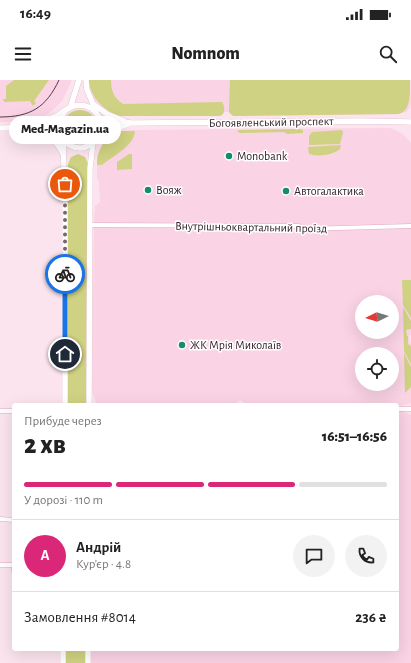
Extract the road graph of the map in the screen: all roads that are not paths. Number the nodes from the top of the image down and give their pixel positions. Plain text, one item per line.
1 (79, 80) edge
2 (86, 80) edge
3 (93, 104) junction
4 (70, 108) junction
5 (64, 112) junction
6 (96, 113) junction
7 (100, 120) junction
8 (411, 122) edge
9 (132, 123) junction
10 (0, 128) edge
11 (17, 128) junction
12 (24, 128) junction
13 (62, 138) junction
14 (98, 138) junction
15 (93, 143) junction
16 (65, 158) junction
17 (90, 225) junction
18 (411, 226) edge
19 (65, 403) edge
20 (89, 403) edge
21 (399, 409) edge
22 (411, 409) edge
23 (0, 411) edge
24 (12, 411) edge
25 (0, 519) edge
26 (12, 520) edge
27 (0, 565) edge
28 (12, 565) edge
29 (63, 651) edge
30 (88, 651) edge
31 (63, 663) edge
32 (88, 663) edge

1 - 4 main road
2 - 3 main road
3 - 6 main road
3 - 9 main road
4 - 5 main road
4 - 6 main road
5 - 11 main road
5 - 13 main road
6 - 7 main road
7 - 9 main road, Богоявленський проспект
7 - 14 main road
8 - 9 main road, Богоявленський проспект
9 - 14 main road, Богоявленський проспект
10 - 11 main road
11 - 12 main road
12 - 13 main road
12 - 16 main road
13 - 15 main road
13 - 16 main road
14 - 15 main road, Богоявленський проспект
15 - 17 main road
16 - 19 main road
17 - 18 street, Внутрішньоквартальний проїзд
17 - 20 main road
21 - 22 street
23 - 24 street
25 - 26 street
27 - 28 street
29 - 31 main road
30 - 32 main road

